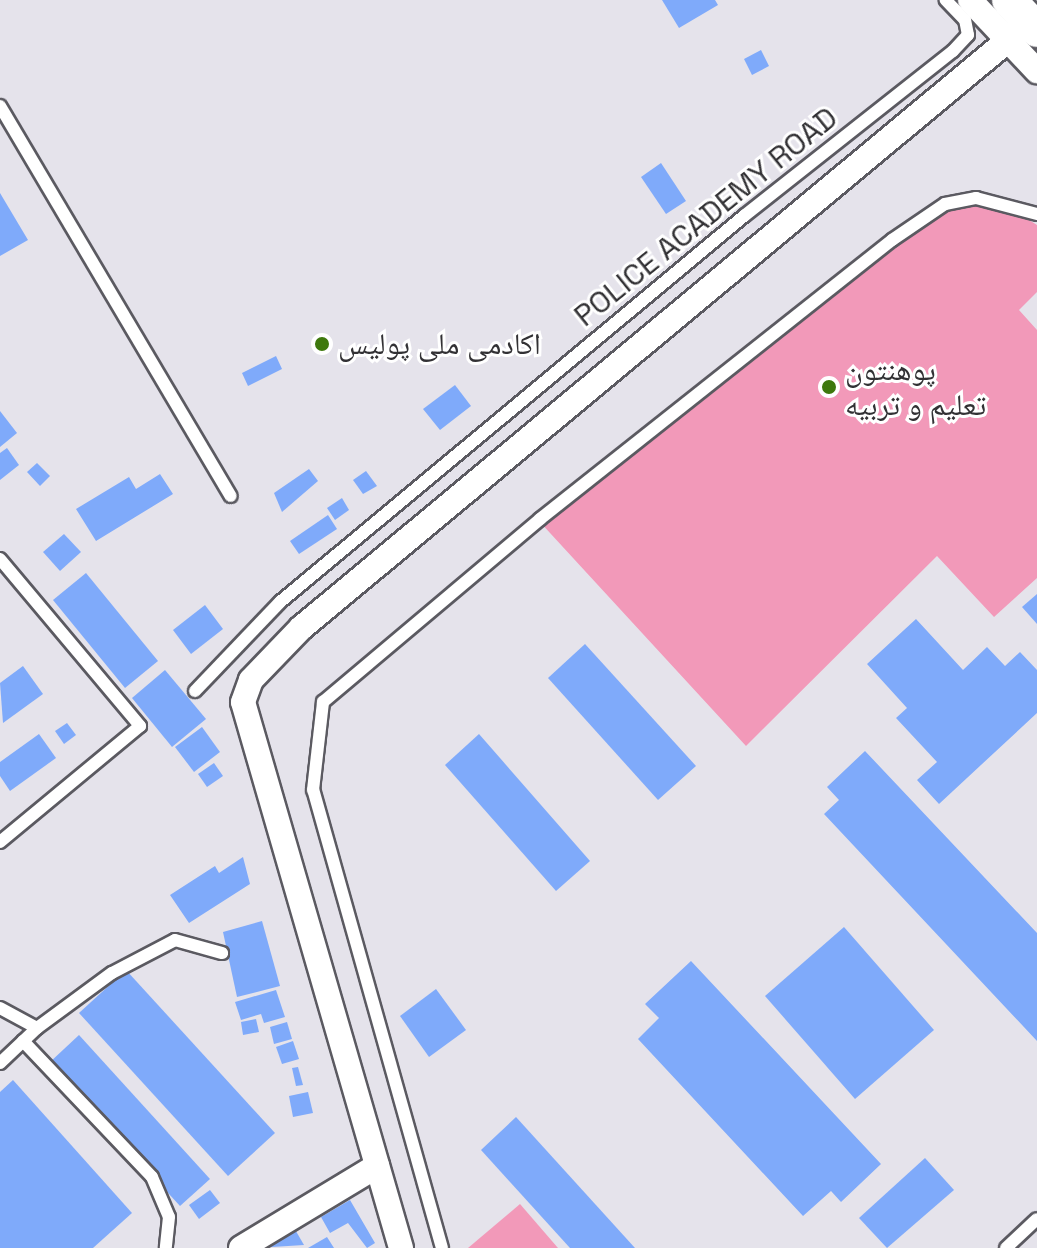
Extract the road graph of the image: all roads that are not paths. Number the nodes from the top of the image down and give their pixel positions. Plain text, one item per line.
1 (946, 0) edge
2 (970, 0) edge
3 (1021, 24) edge
4 (1037, 71) edge
5 (0, 106) edge
6 (1037, 214) edge
7 (231, 496) dead end
8 (0, 559) edge
9 (195, 691) dead end
10 (0, 842) edge
11 (222, 953) dead end
12 (0, 1008) edge
13 (37, 1028) junction
14 (23, 1041) junction
15 (0, 1063) edge
16 (377, 1166) junction
17 (1037, 1219) edge
18 (166, 1248) edge
19 (241, 1248) edge
20 (401, 1248) edge
21 (442, 1248) edge
22 (1006, 1248) edge

1 - 9 lane, POLICE ACADEMY ROAD
2 - 3 street
3 - 4 street
3 - 16 street
5 - 7 lane
6 - 21 lane
8 - 10 lane
11 - 13 lane
12 - 13 lane
13 - 14 lane
14 - 15 lane
14 - 18 lane
16 - 19 street
16 - 20 street
17 - 22 lane

